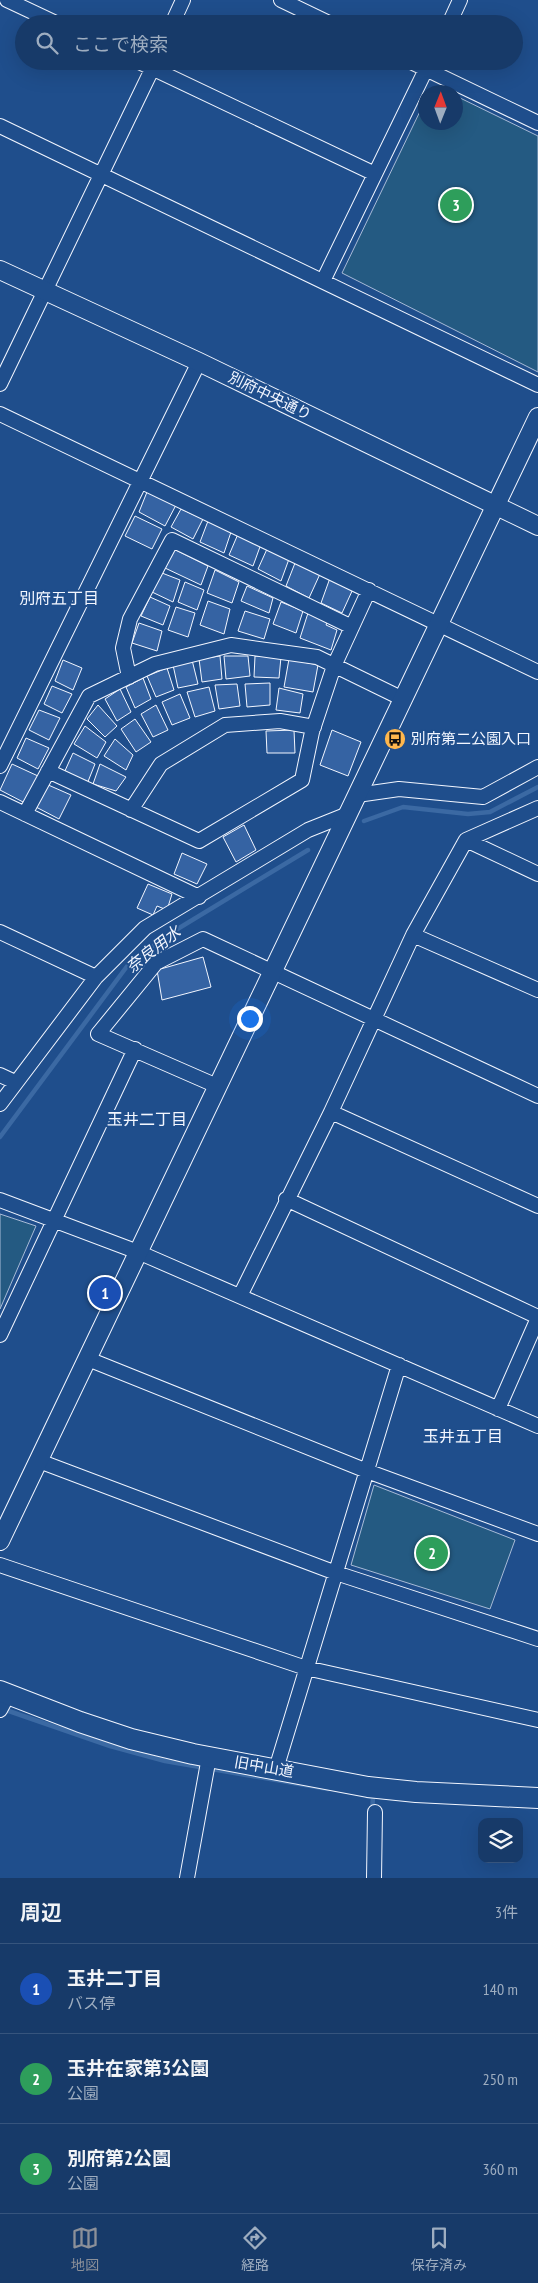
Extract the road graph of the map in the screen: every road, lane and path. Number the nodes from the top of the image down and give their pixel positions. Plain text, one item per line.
1 (7, 0) edge
2 (183, 0) edge
3 (281, 0) edge
4 (460, 0) edge
5 (39, 15) edge
6 (176, 15) edge
7 (312, 15) edge
8 (453, 15) edge
9 (152, 70) edge
10 (164, 70) edge
11 (426, 70) edge
12 (437, 70) edge
13 (538, 123) edge
14 (0, 126) edge
15 (100, 174) junction
16 (375, 174) junction
17 (0, 270) edge
18 (323, 281) junction
19 (44, 291) junction
20 (199, 362) junction
21 (0, 384) edge
22 (538, 385) edge
23 (0, 414) edge
24 (538, 417) edge
25 (140, 481) junction
26 (495, 505) junction
27 (538, 526) edge
28 (369, 590) junction
29 (439, 623) junction
30 (352, 627) junction
31 (334, 666) junction
32 (538, 672) edge
33 (129, 677) junction
34 (403, 699) junction
35 (314, 727) junction
36 (0, 766) edge
37 (538, 767) edge
38 (48, 771) junction
39 (357, 795) junction
40 (0, 802) edge
41 (538, 808) edge
42 (131, 810) junction
43 (25, 814) junction
44 (348, 814) junction
45 (466, 840) junction
46 (538, 874) edge
47 (199, 897) junction
48 (0, 932) edge
49 (413, 935) junction
50 (272, 970) junction
51 (96, 977) junction
52 (538, 990) edge
53 (373, 1019) junction
54 (135, 1049) junction
55 (0, 1075) edge
56 (15, 1082) junction
57 (217, 1086) junction
58 (538, 1096) edge
59 (0, 1104) edge
60 (331, 1112) junction
61 (0, 1200) edge
62 (286, 1200) junction
63 (538, 1206) edge
64 (55, 1220) junction
65 (138, 1252) junction
66 (240, 1296) junction
67 (538, 1318) edge
68 (1, 1329) edge
69 (88, 1358) junction
70 (399, 1366) junction
71 (498, 1409) junction
72 (538, 1426) edge
73 (39, 1461) junction
74 (367, 1471) junction
75 (538, 1534) edge
76 (0, 1541) edge
77 (0, 1565) edge
78 (336, 1572) junction
79 (538, 1639) edge
80 (306, 1668) junction
81 (3, 1699) edge
82 (538, 1720) edge
83 (209, 1757) junction
84 (276, 1770) junction
85 (538, 1798) edge
86 (374, 1812) dead end
87 (187, 1878) edge
88 (374, 1878) edge

1 - 5 street
2 - 6 street
3 - 7 street
4 - 8 street
9 - 15 street
10 - 16 street
11 - 16 street
12 - 13 street
14 - 15 street
15 - 18 street
15 - 19 street
16 - 18 street
17 - 19 street, 別府中央通り
18 - 22 street
19 - 20 street, 別府中央通り
19 - 21 street
20 - 25 street
20 - 26 street, 別府中央通り
23 - 25 street
24 - 26 street
25 - 28 street
25 - 36 street
26 - 27 street, 別府中央通り
26 - 29 street
28 - 29 street
28 - 30 street
29 - 32 street
29 - 34 street
30 - 31 street
30 - 33 street
31 - 33 street
31 - 34 street
31 - 35 street
33 - 38 street
34 - 39 street
35 - 42 street
35 - 42 street
37 - 39 street
38 - 42 street
38 - 43 street
39 - 44 street
40 - 43 street
41 - 45 street
43 - 47 street
44 - 47 street
44 - 50 street
45 - 46 street
45 - 49 street
47 - 51 street
48 - 51 street
49 - 52 street
49 - 53 street
50 - 53 street
50 - 54 street
50 - 57 street
51 - 56 street
53 - 58 street
53 - 60 street
54 - 57 street
54 - 64 street
55 - 56 street
56 - 59 street
57 - 65 street
60 - 62 street
60 - 63 street
61 - 64 street
62 - 66 street
62 - 67 street
64 - 65 street
64 - 68 street
65 - 66 street
65 - 69 street
66 - 70 street
67 - 71 street
69 - 73 street
69 - 74 street
70 - 71 street
70 - 74 street
71 - 72 street
73 - 76 street
73 - 78 street
74 - 75 street
74 - 78 street
77 - 80 street
78 - 79 street
78 - 80 street
80 - 82 street
80 - 84 street
81 - 83 main road, 旧中山道
83 - 84 main road, 旧中山道
83 - 87 street
84 - 85 main road, 旧中山道
86 - 88 street

